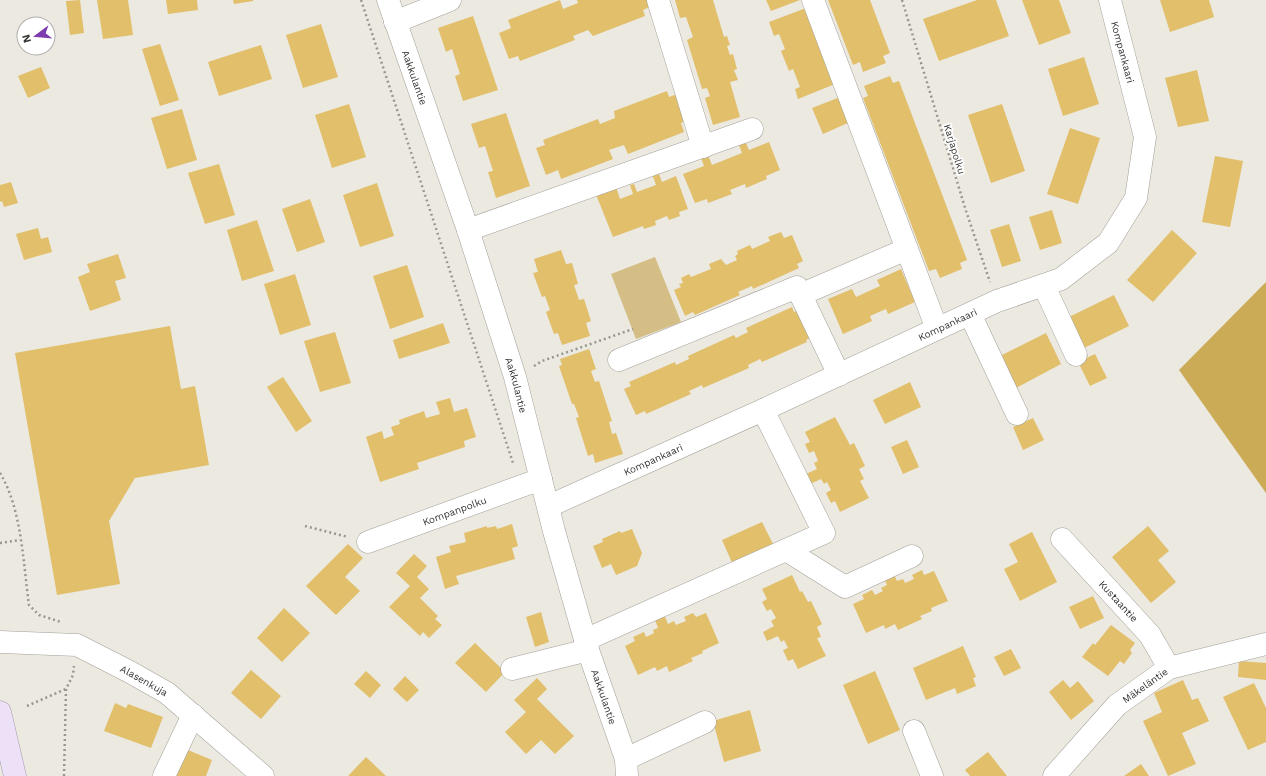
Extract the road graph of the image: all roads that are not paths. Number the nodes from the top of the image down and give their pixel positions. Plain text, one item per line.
1 (388, 0) edge
2 (450, 0) edge
3 (658, 0) edge
4 (813, 0) edge
5 (1110, 0) edge
6 (395, 22) junction
7 (752, 129) dead end
8 (703, 147) junction
9 (468, 230) junction
10 (907, 249) junction
11 (1044, 286) junction
12 (800, 295) junction
13 (970, 314) junction
14 (937, 329) junction
15 (1076, 355) dead end
16 (619, 360) dead end
17 (838, 375) junction
18 (763, 410) junction
19 (1018, 414) dead end
20 (541, 479) junction
21 (549, 506) junction
22 (1062, 539) dead end
23 (368, 542) road end
24 (786, 550) junction
25 (912, 556) dead end
26 (0, 642) edge
27 (1266, 644) edge
28 (586, 645) junction
29 (512, 668) dead end
30 (1169, 668) junction
31 (0, 712) edge
32 (193, 714) junction
33 (705, 722) dead end
34 (914, 731) dead end
35 (626, 767) edge
36 (15, 776) edge
37 (164, 776) edge
38 (263, 776) edge
39 (932, 776) edge
40 (1054, 776) edge

1 - 6 street, Aakkulantie
2 - 6 street
3 - 8 street
4 - 10 street
5 - 11 street, Kompankaari
6 - 9 street, Aakkulantie
7 - 8 street
8 - 9 street
9 - 20 street, Aakkulantie
10 - 12 street
10 - 14 street
11 - 13 street, Kompankaari
11 - 15 street
12 - 16 street
12 - 17 street
13 - 14 street, Kompankaari
13 - 19 street
14 - 17 street, Kompankaari
17 - 18 street, Kompankaari
18 - 21 street, Kompankaari
18 - 24 street
20 - 21 street, Aakkulantie
20 - 23 street, Kompanpolku
21 - 28 street, Aakkulantie
22 - 30 street, Kustaantie
24 - 25 street
24 - 28 street
26 - 32 street, Alasenkuja
27 - 30 street, Mäkeläntie
28 - 29 street
28 - 35 street, Aakkulantie
30 - 40 street, Mäkeläntie
31 - 36 main road
32 - 37 street
32 - 38 street, Alasenkuja
33 - 35 street
34 - 39 street

